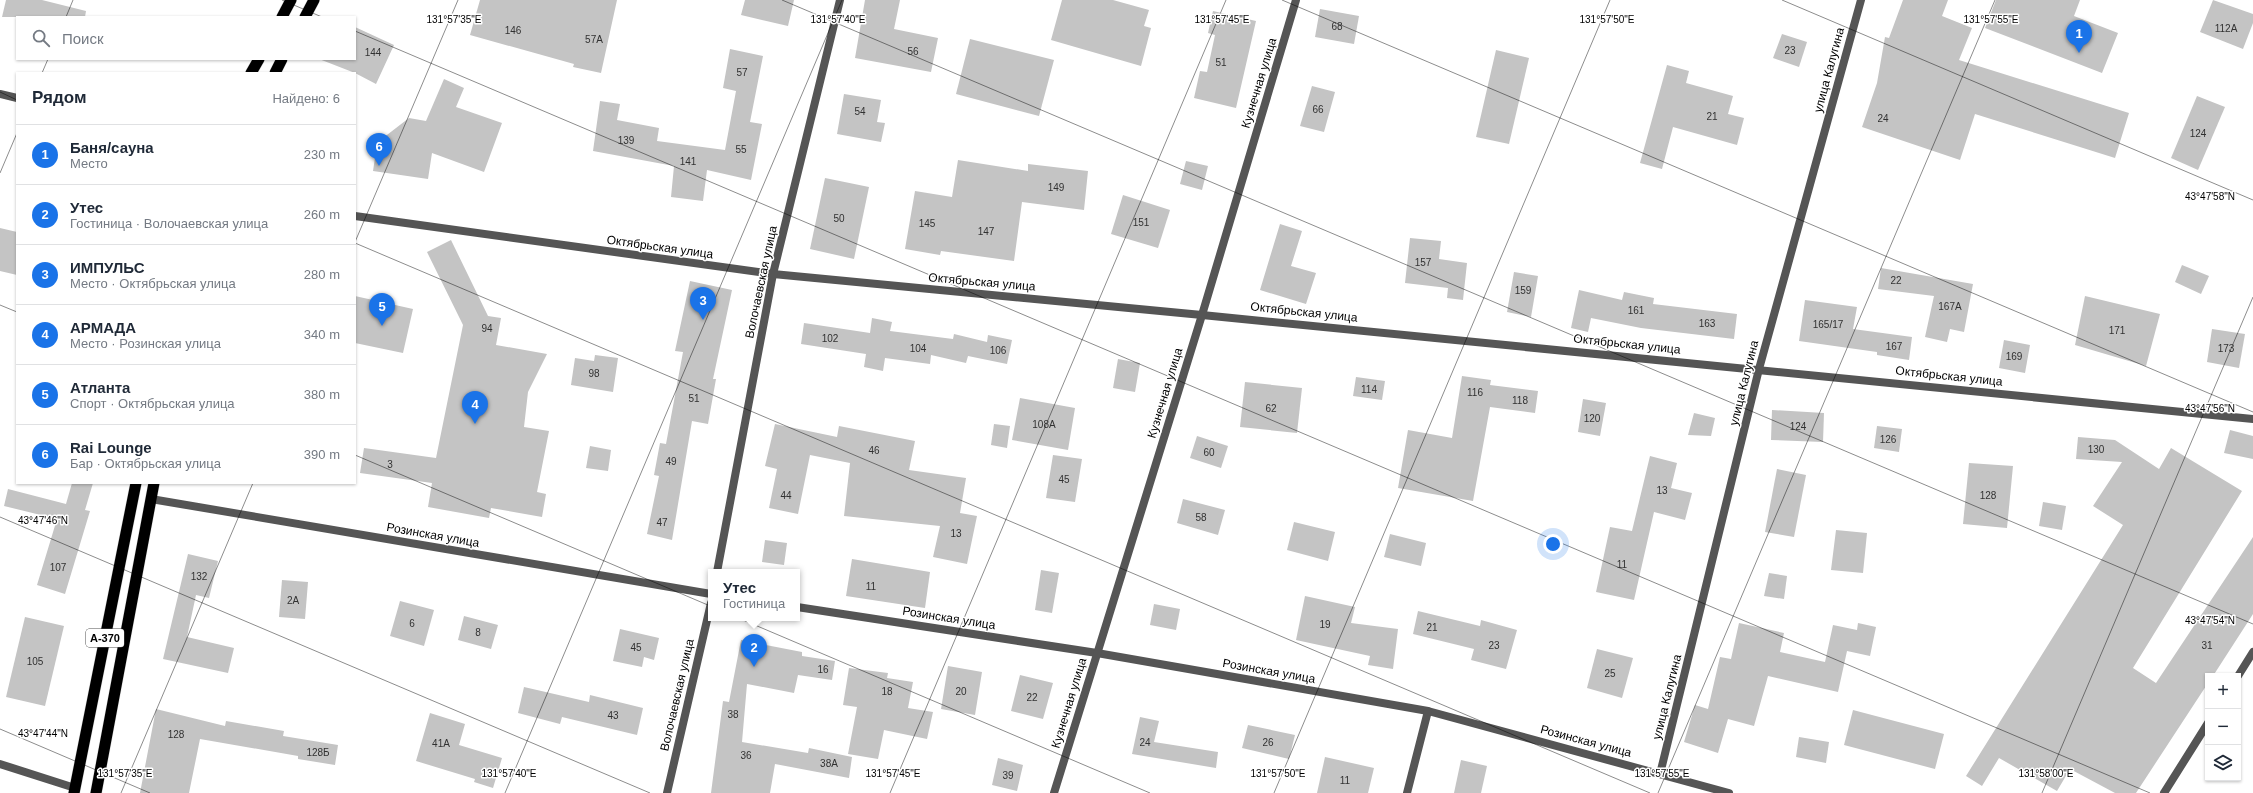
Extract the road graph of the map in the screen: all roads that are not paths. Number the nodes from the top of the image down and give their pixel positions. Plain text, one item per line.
1 (291, 0) edge
2 (314, 0) edge
3 (840, 0) edge
4 (1296, 0) edge
5 (1861, 0) edge
6 (283, 16) edge
7 (306, 16) edge
8 (258, 60) edge
9 (281, 60) edge
10 (252, 72) edge
11 (275, 72) edge
12 (0, 94) edge
13 (16, 98) edge
14 (356, 216) edge
15 (773, 274) junction
16 (1202, 315) junction
17 (1759, 369) junction
18 (2253, 419) edge
19 (136, 484) edge
20 (154, 484) edge
21 (151, 499) junction
22 (718, 569) edge
23 (708, 593) edge
24 (800, 607) edge
25 (708, 616) edge
26 (2253, 652) edge
27 (1097, 653) junction
28 (2240, 673) edge
29 (1428, 711) junction
30 (2205, 728) edge
31 (0, 764) edge
32 (1660, 774) junction
33 (75, 790) edge
34 (96, 793) edge
35 (667, 793) edge
36 (1054, 793) edge
37 (1408, 793) edge
38 (1729, 793) edge
39 (2164, 793) edge

1 - 6 highway
2 - 7 highway
3 - 15 street, Волочаевская улица
4 - 16 street, Кузнечная улица
5 - 17 street, улица Калугина
8 - 10 highway
9 - 11 highway
12 - 13 street
14 - 15 street, Октябрьская улица
15 - 16 street, Октябрьская улица
15 - 22 street, Волочаевская улица
16 - 17 street, Октябрьская улица
16 - 27 street, Кузнечная улица
17 - 18 street, Октябрьская улица
17 - 32 street, улица Калугина
19 - 33 highway, А-370
20 - 21 highway, А-370
21 - 23 street, Розинская улица
21 - 34 highway, А-370
24 - 27 street, Розинская улица
25 - 35 street, Волочаевская улица
26 - 28 street
27 - 29 street, Розинская улица
27 - 36 street, Кузнечная улица
29 - 32 street, Розинская улица
29 - 37 street
30 - 39 street
31 - 33 street
32 - 38 street, Розинская улица

